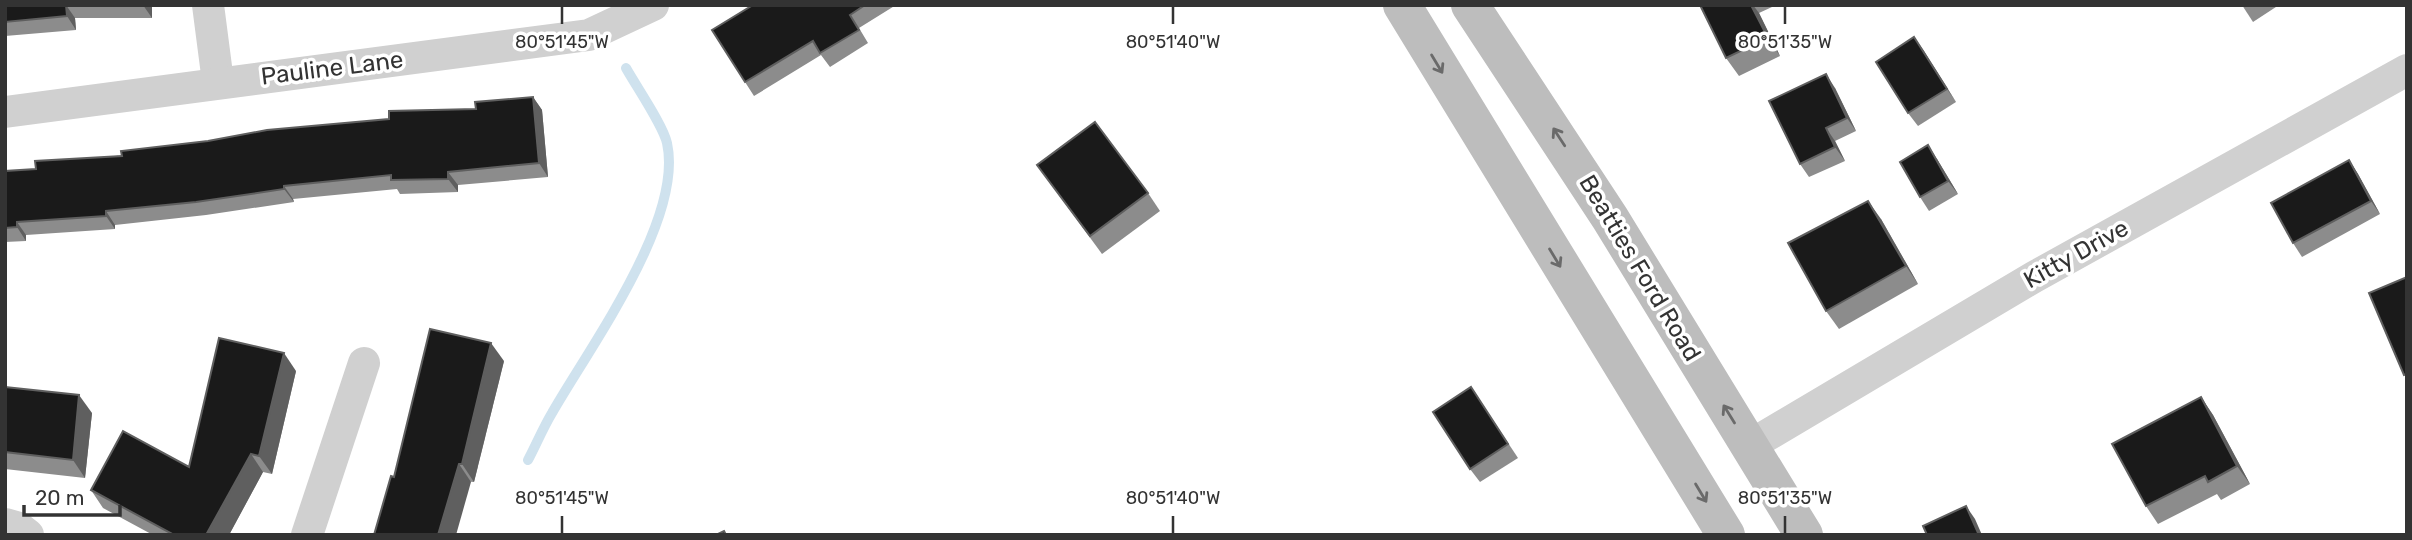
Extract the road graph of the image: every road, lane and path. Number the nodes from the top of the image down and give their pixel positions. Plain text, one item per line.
1 (208, 5) edge
2 (653, 5) edge
3 (1402, 5) edge
4 (1470, 5) edge
5 (2407, 70) edge
6 (218, 82) junction
7 (5, 112) edge
8 (364, 363) dead end
9 (1749, 446) junction
10 (5, 524) edge
11 (28, 535) edge
12 (307, 535) edge
13 (1726, 535) edge
14 (1804, 535) edge

1 - 6 street
2 - 6 street, Pauline Lane
3 -> 13 main road
9 -> 4 main road, Beatties Ford Road
5 - 9 street, Kitty Drive
6 - 7 street, Pauline Lane
8 - 12 street
9 - 14 main road, Beatties Ford Road
10 - 11 street

